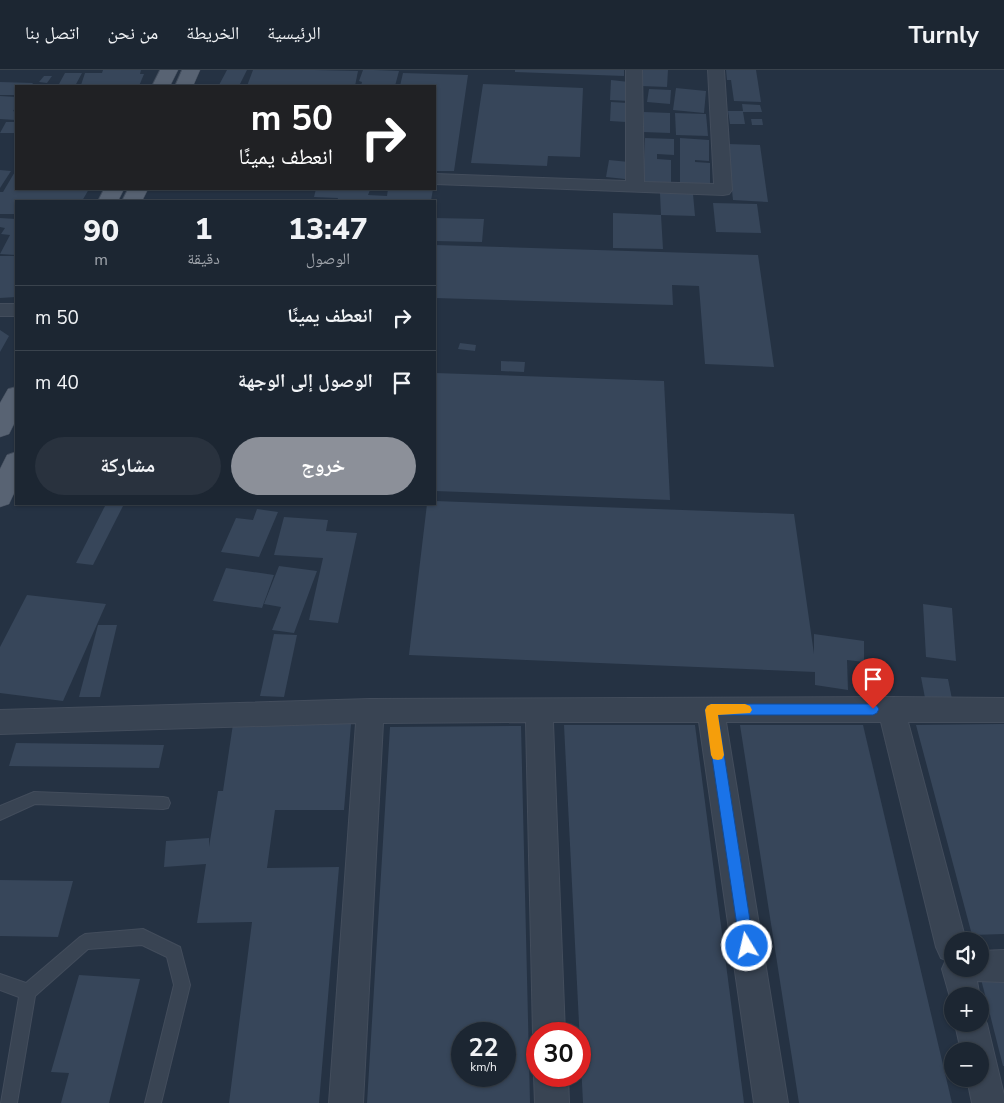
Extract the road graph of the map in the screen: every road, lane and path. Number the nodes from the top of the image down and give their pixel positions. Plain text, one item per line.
1 (168, 70) edge
2 (191, 70) edge
3 (634, 70) edge
4 (716, 70) edge
5 (161, 85) edge
6 (184, 85) edge
7 (436, 179) edge
8 (635, 187) junction
9 (0, 310) edge
10 (15, 310) edge
11 (15, 397) edge
12 (0, 428) edge
13 (15, 463) edge
14 (0, 497) edge
15 (891, 709) junction
16 (711, 710) junction
17 (1004, 710) edge
18 (370, 712) junction
19 (539, 712) junction
20 (0, 722) edge
21 (163, 803) dead end
22 (0, 813) edge
23 (948, 932) edge
24 (1004, 966) edge
25 (989, 967) edge
26 (0, 982) edge
27 (28, 992) junction
28 (550, 1022) edge
29 (551, 1087) edge
30 (986, 1087) edge
31 (9, 1103) edge
32 (153, 1103) edge
33 (346, 1103) edge
34 (552, 1103) edge
35 (771, 1103) edge
36 (990, 1103) edge

1 - 5 main road
2 - 6 main road
3 - 8 street
4 - 8 street
7 - 8 street
9 - 10 street
11 - 12 main road
13 - 14 main road
15 - 16 street
15 - 17 street
15 - 23 street
16 - 19 street
16 - 35 street
18 - 19 street
18 - 20 street
18 - 33 street
19 - 28 street
21 - 22 lane
24 - 25 street
26 - 27 lane
27 - 31 lane
27 - 32 lane
29 - 34 street
30 - 36 street

